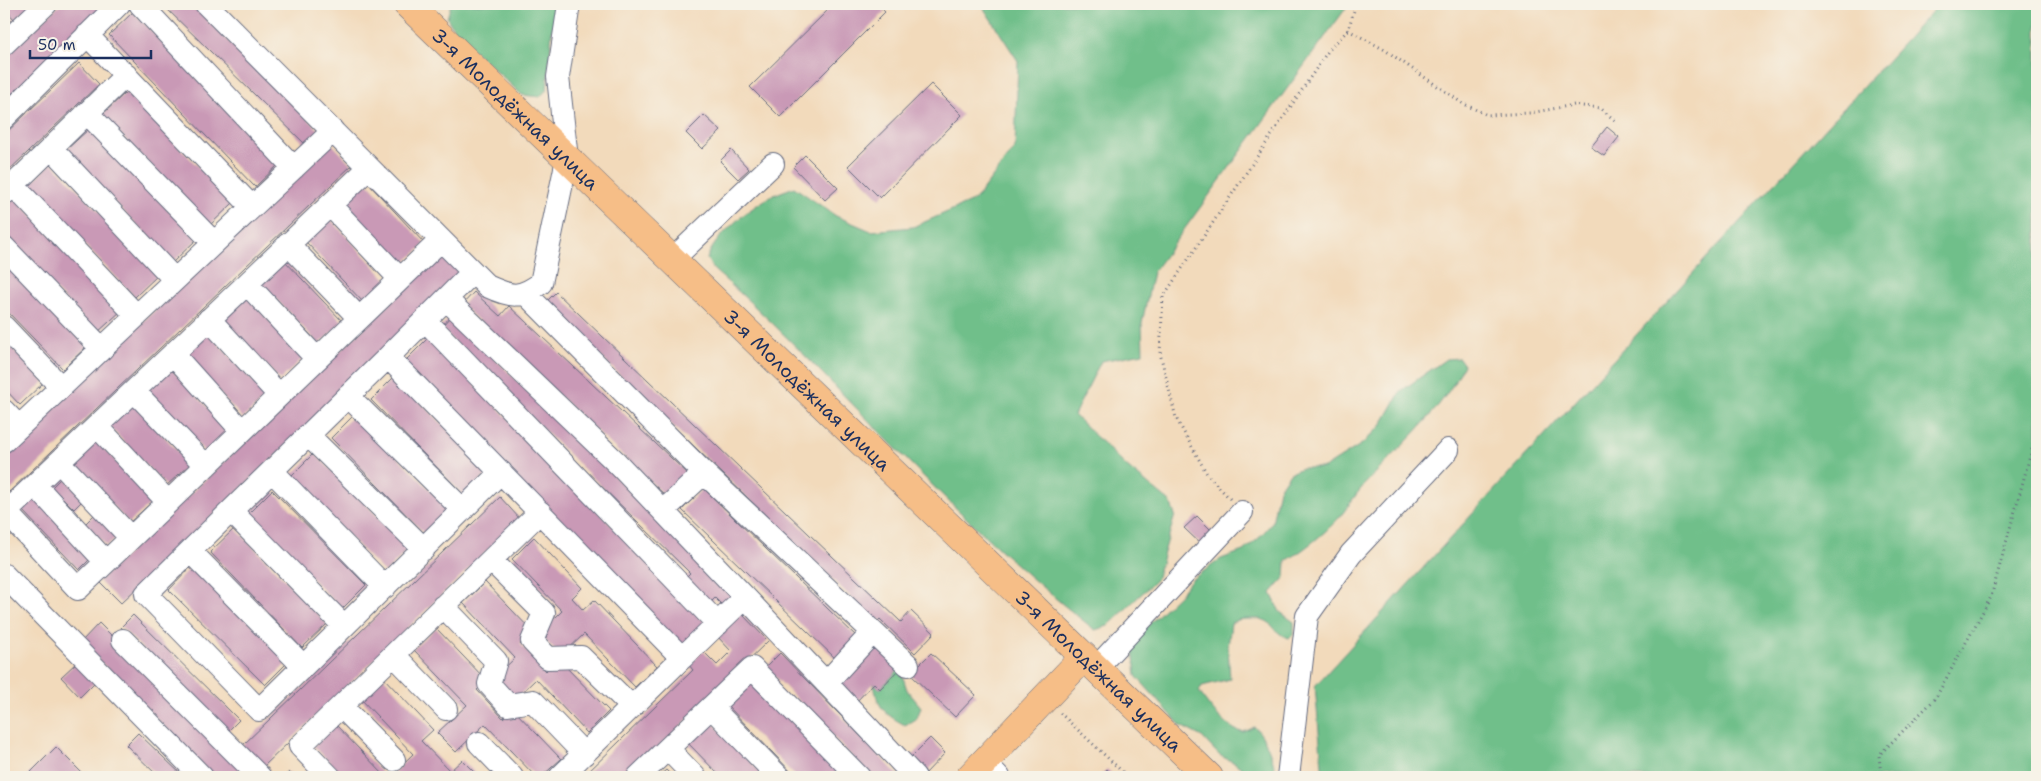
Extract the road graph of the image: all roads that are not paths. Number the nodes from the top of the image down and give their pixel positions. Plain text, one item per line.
1 (46, 4) edge
2 (119, 4) edge
3 (140, 4) edge
4 (206, 4) edge
5 (407, 4) edge
6 (569, 4) edge
7 (8, 32) edge
8 (87, 35) junction
9 (126, 76) junction
10 (87, 113) junction
11 (4, 118) edge
12 (333, 131) junction
13 (51, 148) junction
14 (567, 159) junction
15 (772, 164) dead end
16 (294, 168) junction
17 (369, 168) junction
18 (8, 189) edge
19 (330, 205) junction
20 (252, 207) junction
21 (441, 240) junction
22 (214, 244) junction
23 (288, 244) junction
24 (4, 247) edge
25 (672, 260) junction
26 (474, 272) junction
27 (400, 279) junction
28 (175, 280) junction
29 (247, 284) junction
30 (526, 294) junction
31 (446, 299) junction
32 (137, 316) junction
33 (359, 318) junction
34 (209, 319) junction
35 (425, 320) junction
36 (4, 327) edge
37 (102, 349) junction
38 (173, 354) junction
39 (388, 357) junction
40 (317, 359) junction
41 (61, 387) junction
42 (134, 390) junction
43 (279, 395) junction
44 (348, 396) junction
45 (4, 411) edge
46 (97, 426) junction
47 (242, 431) junction
48 (11, 434) edge
49 (308, 435) junction
50 (1448, 450) dead end
51 (59, 462) junction
52 (206, 466) junction
53 (272, 471) junction
54 (501, 472) junction
55 (704, 473) junction
56 (35, 485) junction
57 (168, 502) junction
58 (463, 510) junction
59 (231, 511) junction
60 (663, 511) junction
61 (4, 512) edge
62 (540, 512) junction
63 (1242, 512) road end
64 (131, 538) junction
65 (424, 549) junction
66 (190, 551) junction
67 (491, 560) junction
68 (106, 562) junction
69 (4, 576) edge
70 (385, 587) junction
71 (745, 597) junction
72 (443, 606) junction
73 (718, 624) junction
74 (344, 626) junction
75 (873, 632) junction
76 (123, 640) dead end
77 (394, 655) junction
78 (682, 658) junction
79 (1090, 663) junction
80 (908, 665) dead end
81 (303, 666) junction
82 (826, 683) junction
83 (341, 706) junction
84 (632, 707) junction
85 (711, 707) junction
86 (446, 709) dead end
87 (479, 744) dead end
88 (668, 749) junction
89 (584, 754) junction
90 (394, 760) dead end
91 (985, 772) edge
92 (202, 777) edge
93 (260, 777) edge
94 (330, 777) edge
95 (512, 777) edge
96 (560, 777) edge
97 (638, 777) edge
98 (695, 777) edge
99 (779, 777) edge
100 (859, 777) edge
101 (915, 777) edge
102 (1209, 777) edge
103 (1288, 777) edge

1 - 7 street
2 - 8 street
3 - 16 street
4 - 12 street
5 - 14 main road, 3-я Молодёжная улица
6 - 14 street
8 - 9 street
8 - 11 street
9 - 10 street
9 - 20 street
10 - 13 street
10 - 22 street
12 - 16 street
12 - 17 street
13 - 18 street
13 - 28 street
14 - 25 main road, 3-я Молодёжная улица
14 - 30 street
15 - 25 street
16 - 20 street
17 - 19 street
17 - 21 street
18 - 32 street
19 - 23 street
19 - 27 street
20 - 22 street
21 - 26 street
21 - 27 street
22 - 28 street
23 - 29 street
23 - 33 street
24 - 37 street
25 - 79 main road, 3-я Молодёжная улица
26 - 30 street
26 - 31 street
27 - 33 street
28 - 32 street
29 - 34 street
29 - 40 street
30 - 55 street
31 - 35 street
31 - 60 street
32 - 37 street
33 - 40 street
34 - 38 street
34 - 43 street
35 - 39 street
35 - 73 street
36 - 41 street
37 - 41 street
38 - 42 street
38 - 47 street
39 - 44 street
39 - 54 street
40 - 43 street
41 - 48 street
42 - 46 street
42 - 52 street
43 - 47 street
44 - 49 street
44 - 58 street
45 - 48 street
46 - 51 street
46 - 57 street
47 - 52 street
49 - 53 street
49 - 65 street
50 - 103 street
51 - 56 street
51 - 64 street
52 - 57 street
53 - 59 street
53 - 70 street
54 - 58 street
54 - 62 street
55 - 60 street
55 - 75 street
56 - 61 street
56 - 68 street
57 - 64 street
58 - 65 street
59 - 66 street
59 - 74 street
60 - 71 street
61 - 68 street
62 - 67 street
62 - 78 street
63 - 79 street
64 - 68 street
65 - 70 street
66 - 81 street
66 - 81 street
67 - 72 street
67 - 84 street
69 - 92 street
70 - 74 street
71 - 73 street
71 - 82 street
72 - 77 street
72 - 89 street
73 - 78 street
74 - 81 street
75 - 80 street
75 - 82 street
76 - 93 street
77 - 83 street
77 - 86 street
78 - 84 street
79 - 91 main road
79 - 102 main road, 3-я Молодёжная улица
82 - 101 street
83 - 90 street
83 - 94 street
84 - 89 street
85 - 88 street
85 - 99 street
85 - 100 street
87 - 95 street
88 - 97 street
88 - 98 street
89 - 96 street

